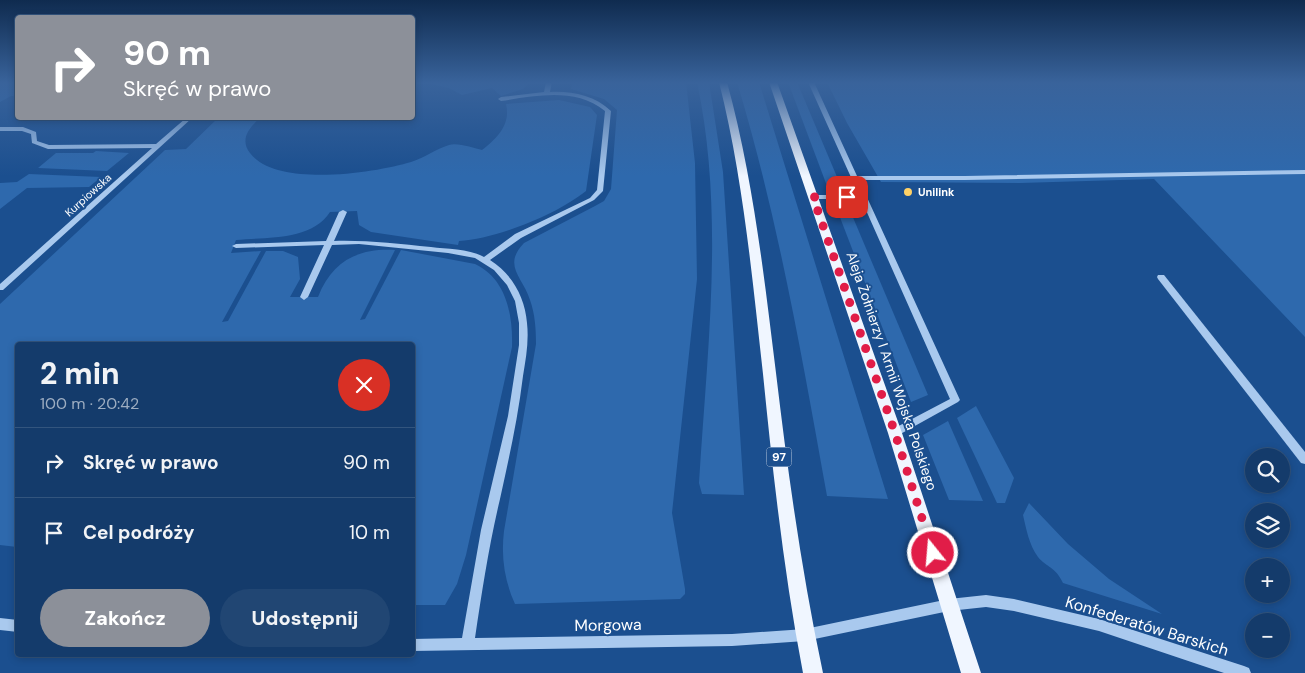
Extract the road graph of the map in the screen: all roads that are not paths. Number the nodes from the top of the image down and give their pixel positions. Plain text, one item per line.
1 (608, 113) edge
2 (730, 113) edge
3 (784, 113) edge
4 (826, 113) edge
5 (187, 120) edge
6 (0, 129) edge
7 (157, 146) junction
8 (1305, 172) edge
9 (856, 178) junction
10 (813, 197) junction
11 (864, 197) junction
12 (342, 212) dead end
13 (329, 242) junction
14 (236, 246) dead end
15 (484, 261) junction
16 (1161, 276) dead end
17 (0, 288) edge
18 (304, 297) dead end
19 (895, 433) junction
20 (1305, 460) edge
21 (949, 605) junction
22 (0, 624) edge
23 (15, 626) edge
24 (805, 635) junction
25 (415, 645) edge
26 (467, 645) junction
27 (813, 673) edge
28 (971, 673) edge
29 (1244, 673) edge

1 - 15 street
2 - 24 main road, 97
3 - 10 main road, Aleja Żołnierzy I Armii Wojska Polskiego
4 - 9 street
5 - 7 street, Kurpiowska
6 - 7 street
7 - 17 street, Kurpiowska
8 - 9 street
9 - 11 street
10 - 11 street
10 - 19 main road, Aleja Żołnierzy I Armii Wojska Polskiego
11 - 19 street
12 - 13 street
13 - 14 street
13 - 15 street
13 - 18 street
15 - 26 street
16 - 20 street
19 - 21 main road, Aleja Żołnierzy I Armii Wojska Polskiego
21 - 24 street, Konfederatów Barskich
21 - 28 main road, Aleja Żołnierzy I Armii Wojska Polskiego
21 - 29 street, Konfederatów Barskich
22 - 23 street
24 - 26 street, Morgowa
24 - 27 main road, 97
25 - 26 street, Morgowa

